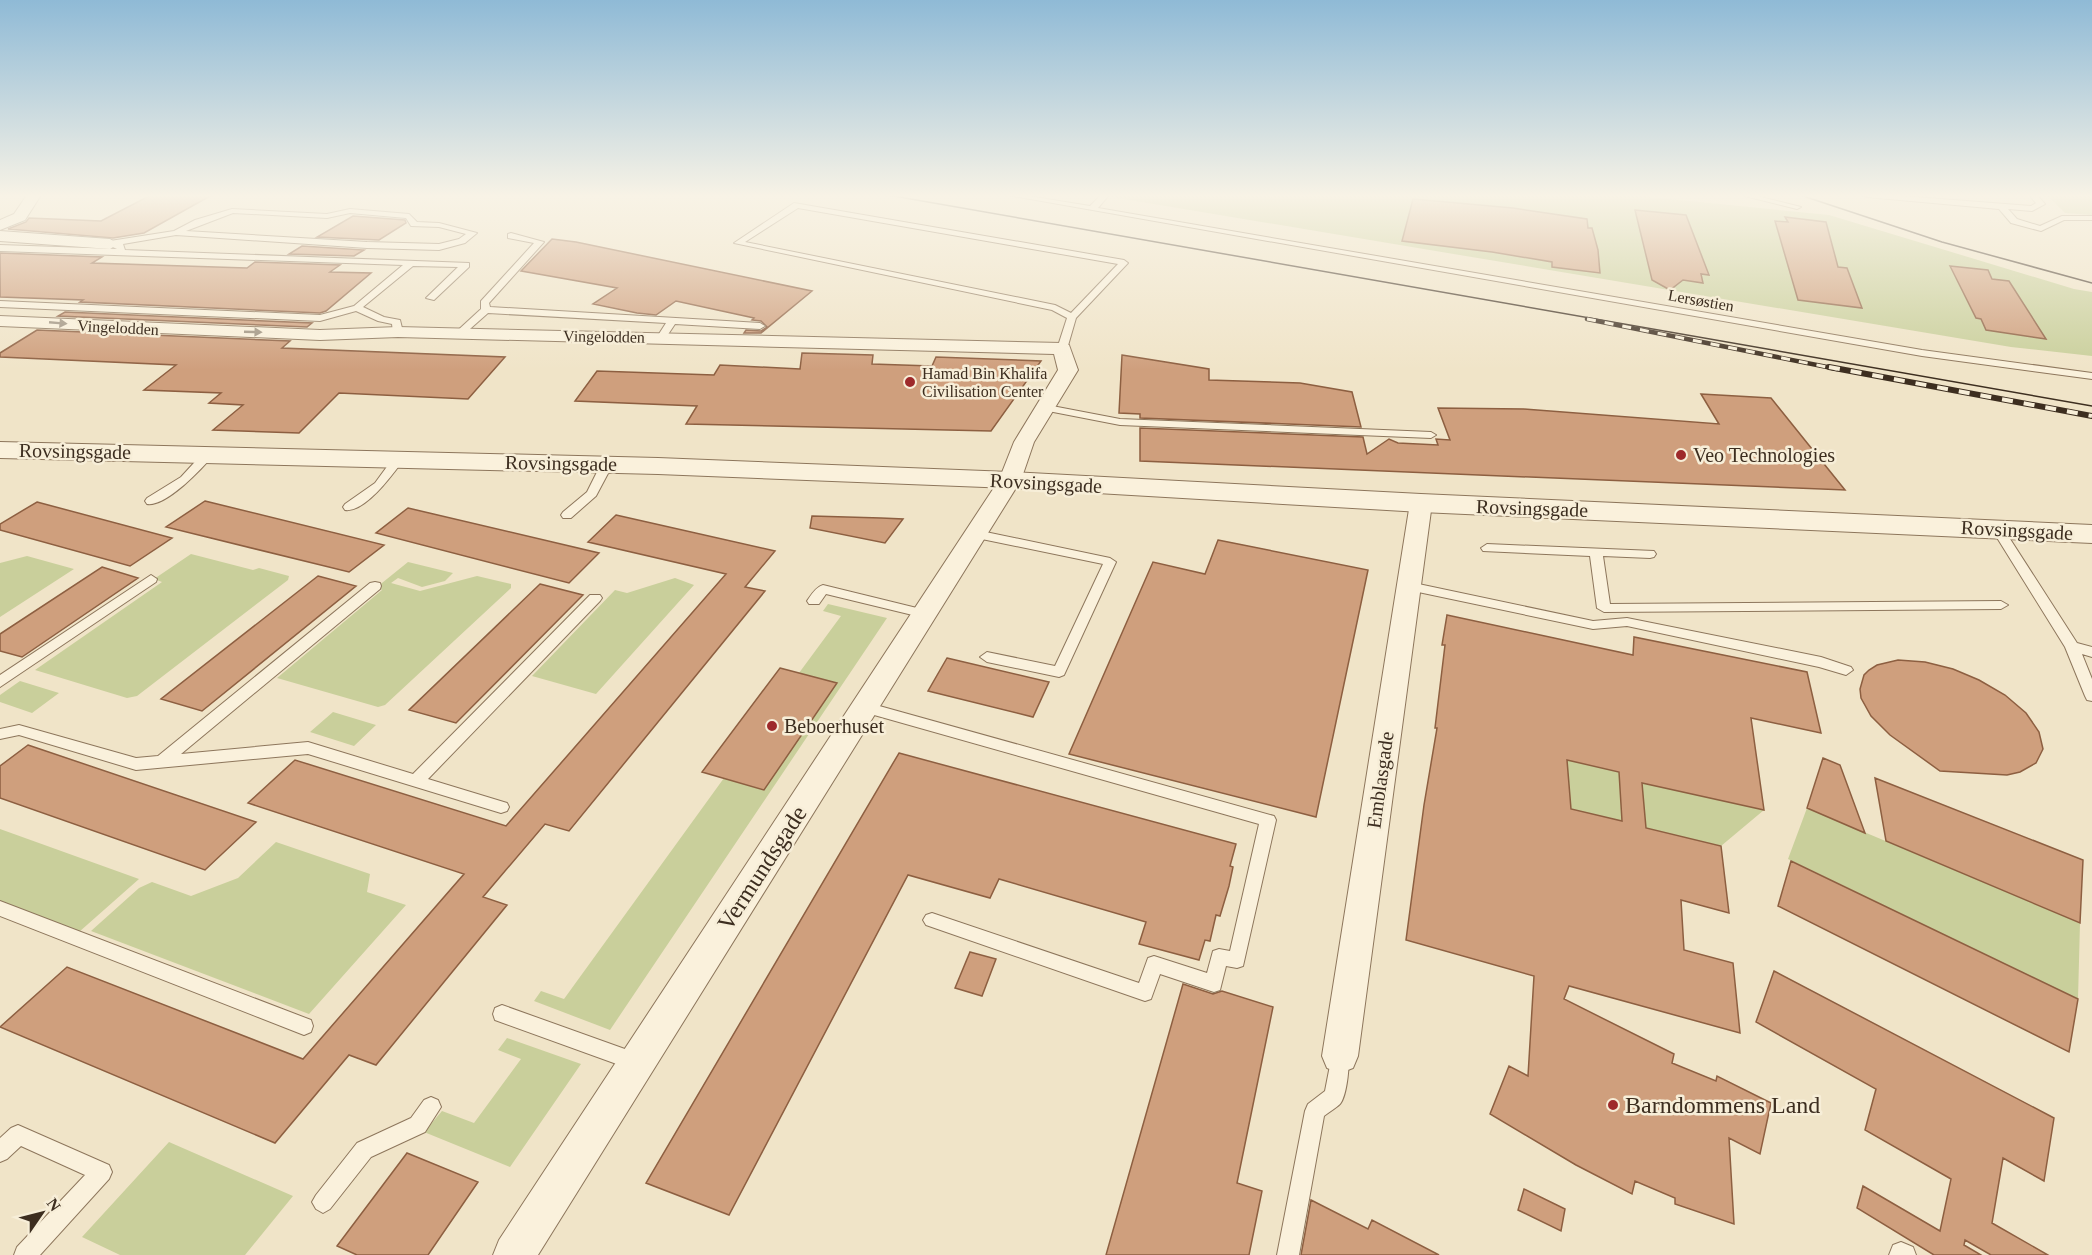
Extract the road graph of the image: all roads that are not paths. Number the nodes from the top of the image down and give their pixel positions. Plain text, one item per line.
1 (225, 254) edge
2 (529, 254) edge
3 (790, 254) edge
4 (1066, 254) edge
5 (1354, 254) edge
6 (411, 263) junction
7 (431, 298) dead end
8 (0, 304) edge
9 (357, 308) junction
10 (486, 310) junction
11 (1072, 317) junction
12 (0, 321) edge
13 (760, 326) dead end
14 (667, 329) junction
15 (398, 332) junction
16 (459, 334) junction
17 (1062, 349) junction
18 (2092, 376) edge
19 (1047, 408) junction
20 (1431, 435) dead end
21 (0, 450) edge
22 (208, 454) junction
23 (398, 459) junction
24 (607, 464) junction
25 (1010, 480) junction
26 (151, 501) dead end
27 (1421, 503) junction
28 (349, 507) dead end
29 (567, 516) dead end
30 (1997, 528) junction
31 (976, 534) junction
32 (2092, 534) edge
33 (1487, 548) dead end
34 (1596, 552) junction
35 (1650, 554) dead end
36 (151, 579) dead end
37 (375, 586) dead end
38 (1409, 586) junction
39 (596, 598) dead end
40 (814, 601) dead end
41 (2001, 604) dead end
42 (1604, 608) junction
43 (925, 614) junction
44 (1608, 623) junction
45 (2072, 647) junction
46 (2092, 652) edge
47 (987, 657) dead end
48 (1846, 670) dead end
49 (0, 682) edge
50 (2092, 696) edge
51 (865, 707) junction
52 (0, 734) edge
53 (161, 762) junction
54 (416, 781) junction
55 (501, 807) dead end
56 (0, 908) edge
57 (932, 920) dead end
58 (502, 1014) dead end
59 (304, 1026) dead end
60 (1340, 1056) joint
61 (637, 1063) junction
62 (431, 1107) dead end
63 (0, 1152) edge
64 (323, 1202) dead end
65 (25, 1255) edge
66 (514, 1255) edge
67 (1288, 1255) edge

1 - 6 lane
2 - 10 lane
3 - 11 lane
4 - 11 lane
5 - 18 lane, Lersøstien
6 - 7 lane
6 - 9 lane
8 - 9 lane
9 - 15 lane
10 - 14 lane
10 - 16 lane
11 - 17 lane
12 -> 15 street, Vingelodden
13 - 14 lane
14 - 16 street, Vingelodden
14 - 17 street, Vingelodden
15 - 16 street, Vingelodden
17 - 19 street
19 - 20 lane
19 - 25 street
21 - 22 street, Rovsingsgade
22 - 23 street, Rovsingsgade
22 - 26 lane
23 - 24 street, Rovsingsgade
23 - 28 lane
24 - 25 street, Rovsingsgade
24 - 29 lane
25 - 27 street, Rovsingsgade
25 - 31 street, Vermundsgade
27 - 30 street, Rovsingsgade
27 - 38 street, Emblasgade
30 - 32 street, Rovsingsgade
30 - 45 lane
31 - 43 street, Vermundsgade
31 - 47 lane
33 - 34 lane
34 - 35 lane
34 - 42 lane
36 - 49 lane
37 - 53 lane
38 - 44 lane
38 - 60 street, Emblasgade
39 - 54 lane
40 - 43 lane
41 - 42 lane
42 - 44 lane
43 - 51 street, Vermundsgade
44 - 48 lane
45 - 46 lane
45 - 50 lane
51 - 57 lane
51 - 61 street, Vermundsgade
52 - 53 lane
53 - 54 lane
54 - 55 lane
56 - 59 lane
58 - 61 lane
60 - 67 lane
61 - 66 street, Vermundsgade
62 - 64 lane
63 - 65 lane

